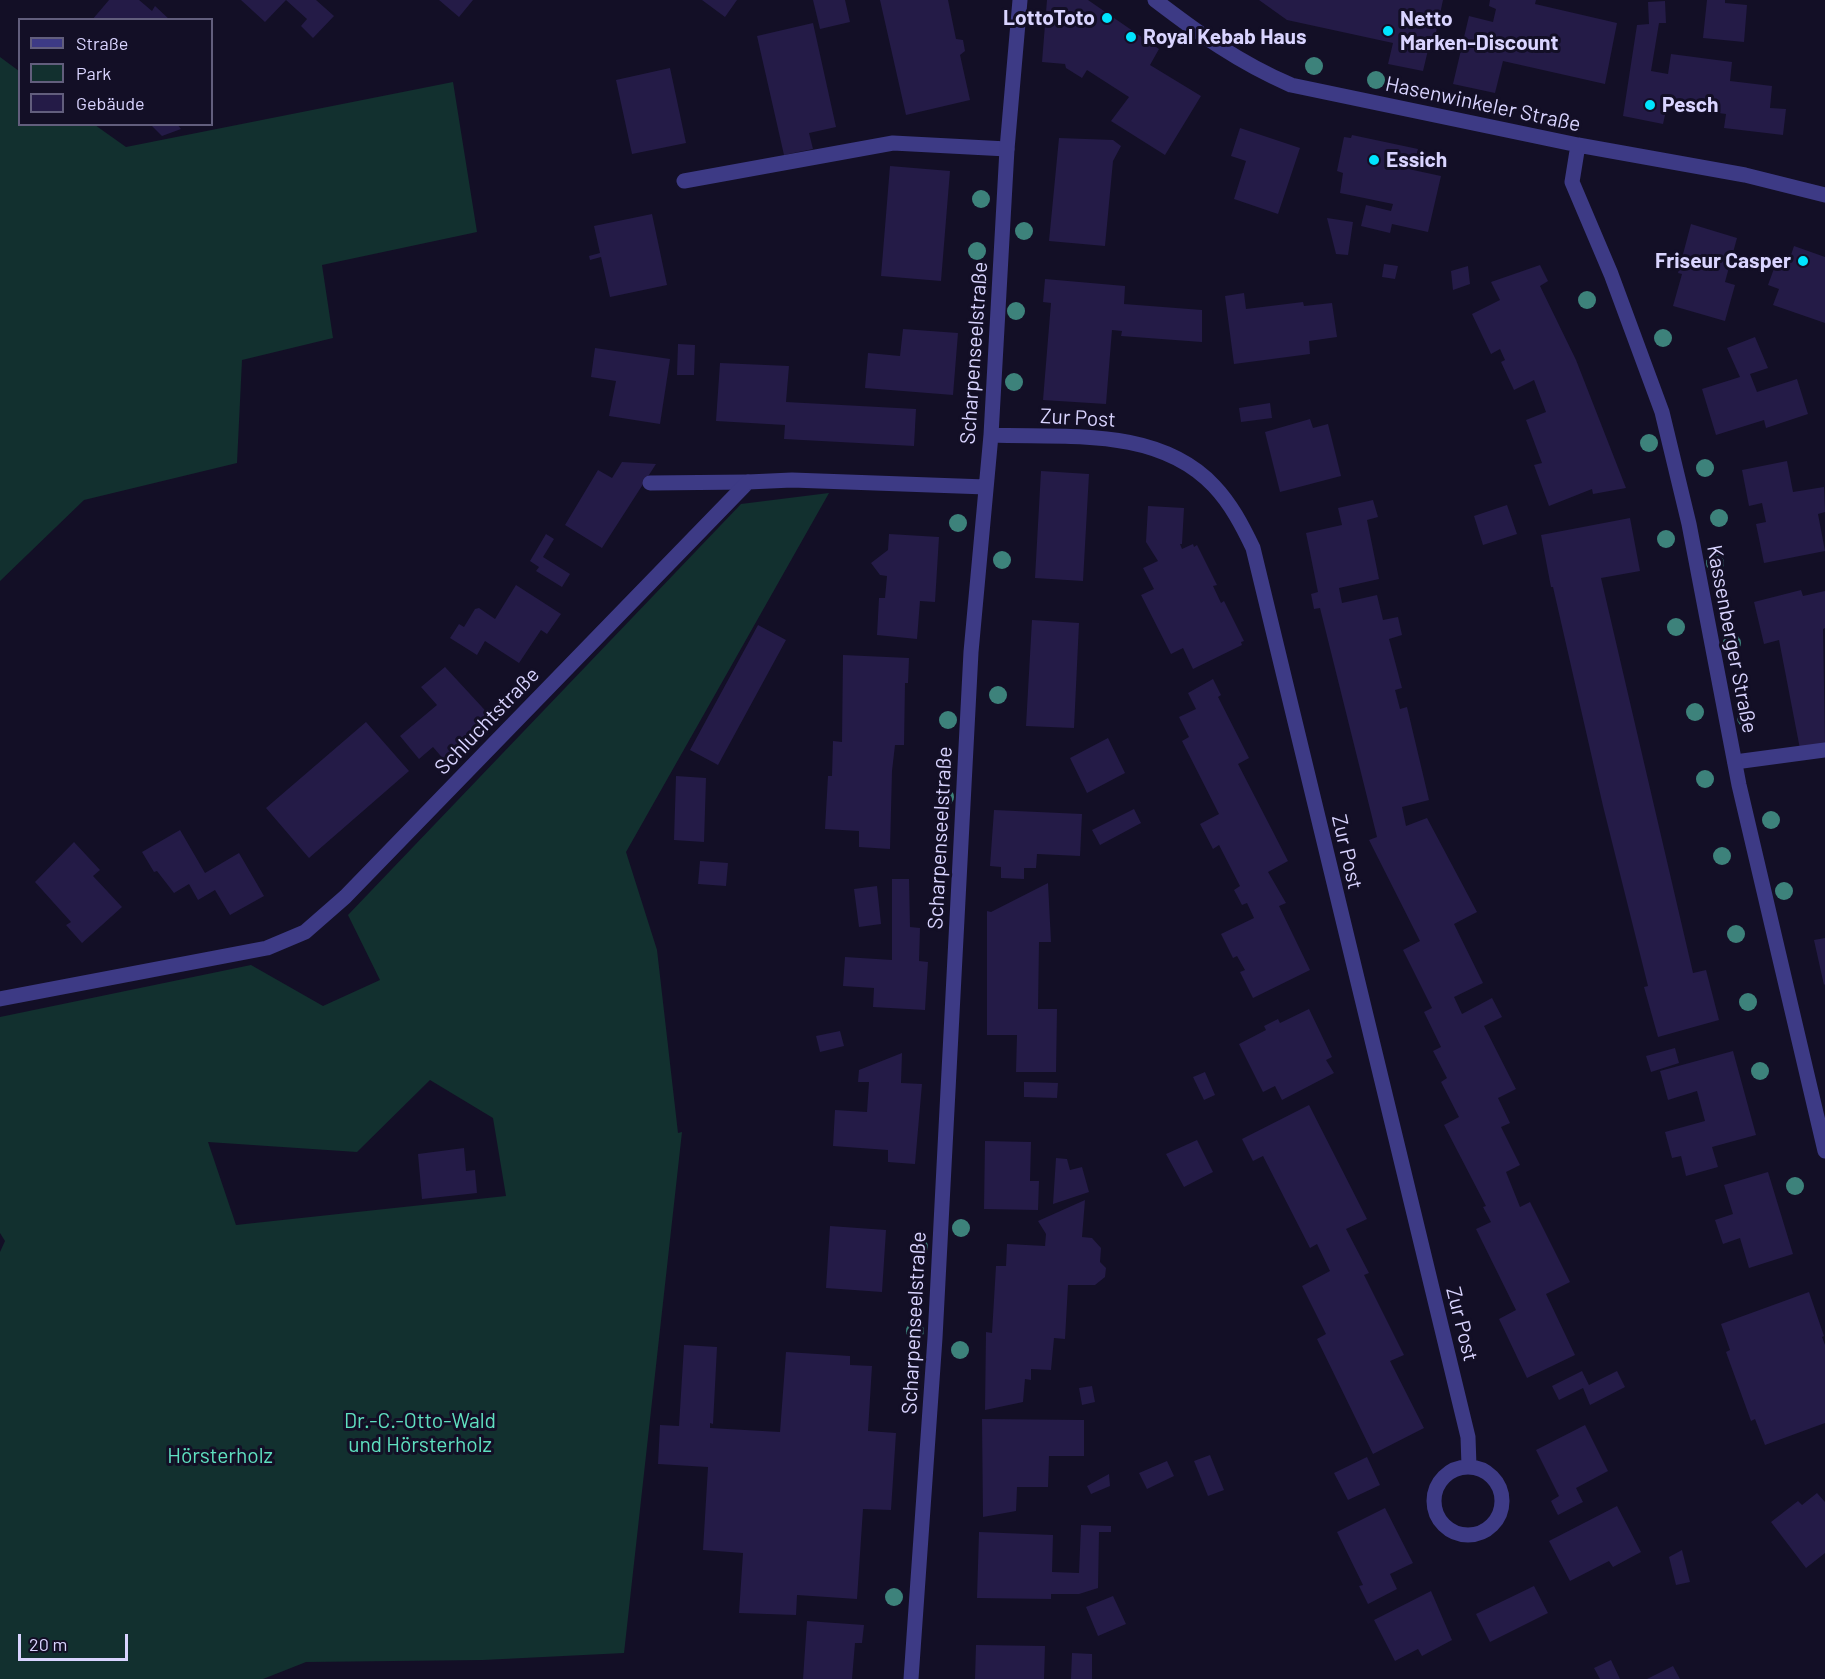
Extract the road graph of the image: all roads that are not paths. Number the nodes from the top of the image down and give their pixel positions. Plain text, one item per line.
1 (1020, 0) edge
2 (1155, 0) edge
3 (1578, 145) junction
4 (1007, 149) junction
5 (684, 181) dead end
6 (1825, 195) edge
7 (991, 435) junction
8 (748, 482) junction
9 (650, 483) dead end
10 (986, 487) junction
11 (1825, 750) edge
12 (1735, 762) junction
13 (0, 999) edge
14 (1825, 1151) edge
15 (1469, 1466) junction
16 (911, 1679) edge

1 - 4 street, Scharpenseelstraße
2 - 3 street, Hasenwinkeler Straße
3 - 6 street, Hasenwinkeler Straße
3 - 12 street, Kassenberger Straße
4 - 5 street
4 - 7 street, Scharpenseelstraße
7 - 10 street, Scharpenseelstraße
7 - 15 street, Zur Post
8 - 9 street
8 - 10 street
8 - 13 street, Schluchtstraße
10 - 16 street, Scharpenseelstraße
11 - 12 street
12 - 14 street, Kassenberger Straße
15 - 15 street

